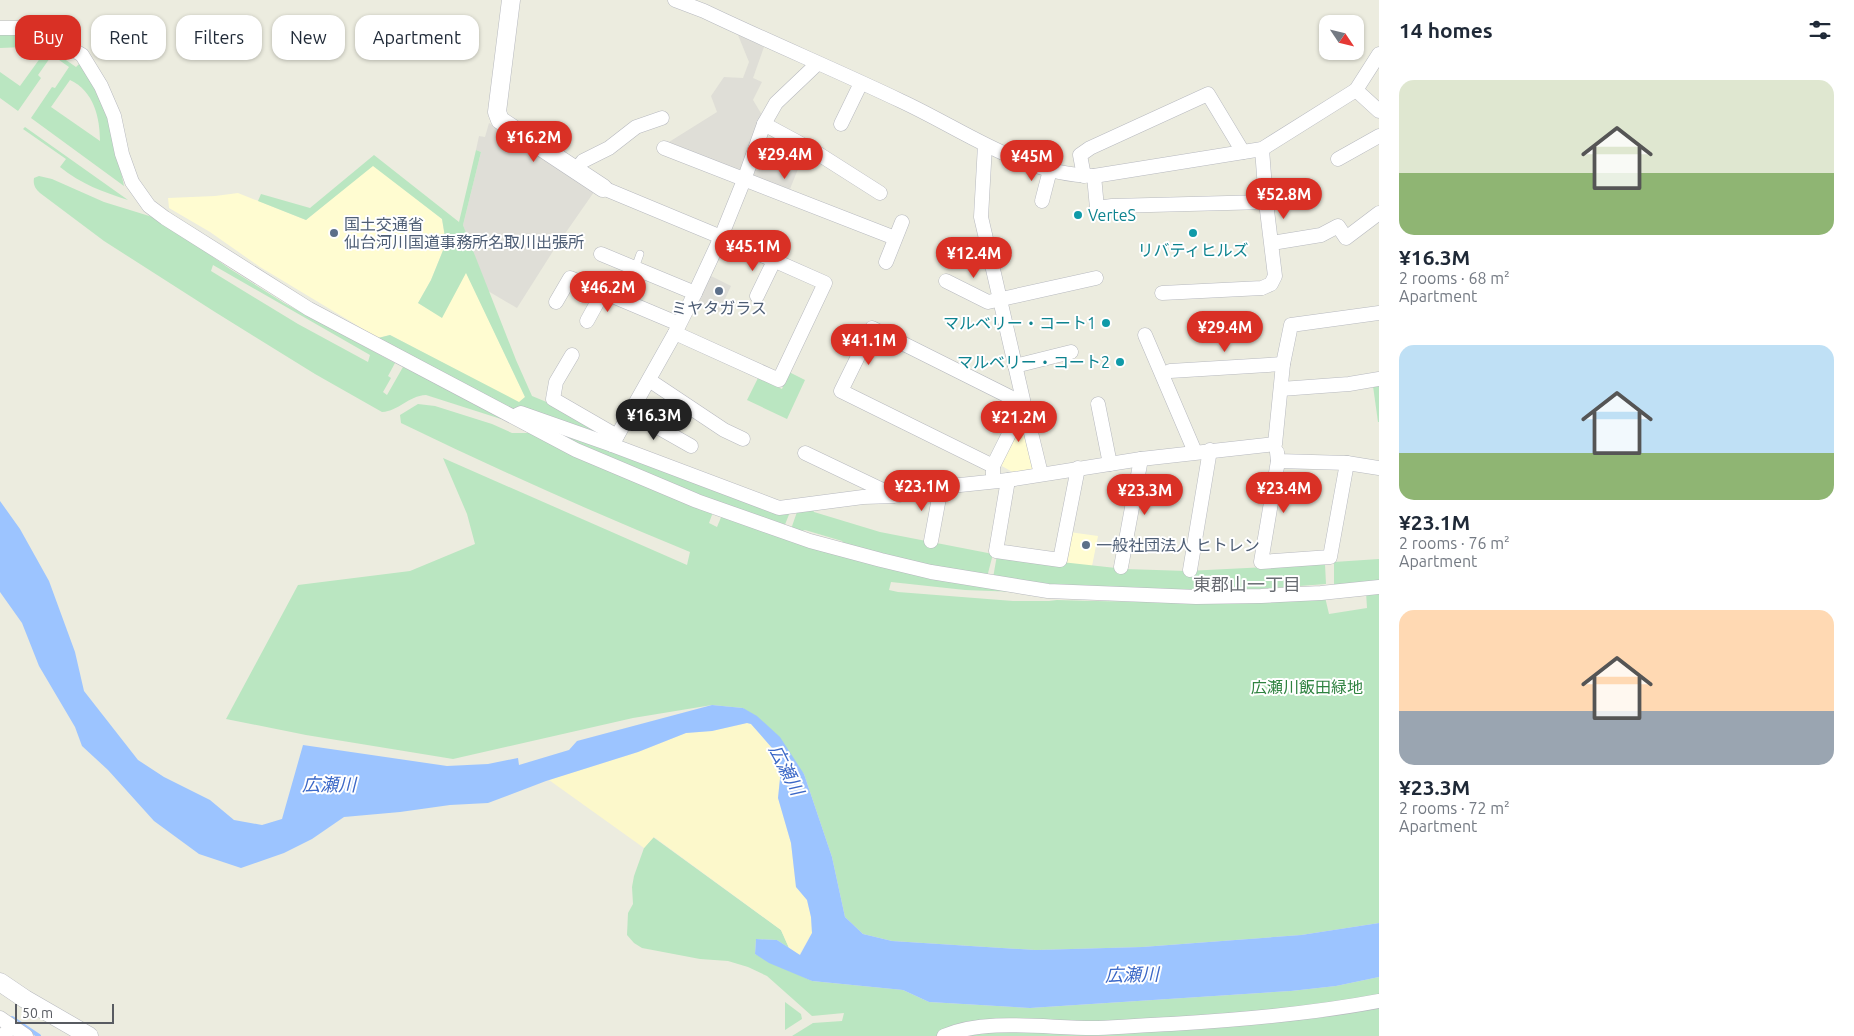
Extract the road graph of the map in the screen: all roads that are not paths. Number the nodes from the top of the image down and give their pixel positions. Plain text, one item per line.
1 (511, 0) edge
2 (675, 0) edge
3 (0, 28) edge
4 (1379, 54) edge
5 (817, 64) junction
6 (861, 83) junction
7 (1356, 90) junction
8 (1379, 111) edge
9 (662, 118) dead end
10 (764, 124) junction
11 (841, 124) dead end
12 (1379, 136) edge
13 (985, 145) junction
14 (664, 148) dead end
15 (1262, 149) junction
16 (1243, 152) junction
17 (1338, 159) dead end
18 (1050, 170) junction
19 (575, 171) junction
20 (1089, 176) junction
21 (744, 180) junction
22 (603, 188) joint
23 (880, 193) dead end
24 (1042, 202) dead end
25 (1266, 202) junction
26 (1379, 213) edge
27 (902, 222) dead end
28 (721, 237) junction
29 (895, 238) junction
30 (1272, 243) junction
31 (601, 254) dead end
32 (640, 254) dead end
33 (774, 261) junction
34 (886, 262) dead end
35 (635, 268) junction
36 (1096, 278) dead end
37 (946, 281) dead end
38 (603, 292) junction
39 (695, 293) junction
40 (1162, 293) dead end
41 (757, 296) dead end
42 (999, 300) junction
43 (556, 302) dead end
44 (1379, 314) edge
45 (587, 321) dead end
46 (677, 328) junction
47 (1144, 336) dead end
48 (1071, 352) dead end
49 (572, 355) dead end
50 (1283, 364) junction
51 (1015, 366) junction
52 (1170, 371) dead end
53 (1379, 379) edge
54 (649, 380) junction
55 (1280, 389) junction
56 (1024, 404) junction
57 (1098, 404) dead end
58 (631, 412) junction
59 (516, 418) junction
60 (743, 439) dead end
61 (615, 440) junction
62 (1275, 444) junction
63 (691, 446) dead end
64 (1210, 450) junction
65 (1195, 452) junction
66 (805, 453) dead end
67 (1141, 459) junction
68 (1278, 461) junction
69 (1110, 464) junction
70 (1347, 464) junction
71 (993, 466) junction
72 (1078, 468) junction
73 (1379, 468) edge
74 (1042, 474) junction
75 (1008, 480) junction
76 (993, 482) junction
77 (940, 488) junction
78 (894, 496) junction
79 (931, 541) dead end
80 (1121, 568) dead end
81 (1190, 570) dead end
82 (1379, 587) edge
83 (0, 982) edge
84 (1379, 1001) edge
85 (0, 1018) edge
86 (7, 1031) edge
87 (26, 1036) edge
88 (89, 1036) edge
89 (944, 1036) edge

1 - 19 street
2 - 5 street
3 - 59 street
4 - 7 street
5 - 6 street
5 - 10 street
6 - 11 street
6 - 13 street
7 - 8 street
7 - 15 street
9 - 19 street
10 - 21 street
10 - 23 street
12 - 17 street
13 - 18 street
13 - 42 street
14 - 21 street
15 - 16 street
15 - 25 street
16 - 20 street
16 - 20 street
18 - 20 street
18 - 24 street
19 - 22 street
20 - 25 street
21 - 28 street
21 - 29 street
22 - 28 street
25 - 30 street
26 - 30 street
27 - 29 street
28 - 33 street
28 - 39 street
29 - 34 street
30 - 40 street
31 - 35 street
32 - 35 lane
33 - 41 street
33 - 46 street
35 - 39 street
36 - 42 street
37 - 42 street
38 - 43 street
38 - 45 street
38 - 46 street
39 - 46 street
42 - 51 street
44 - 50 street
46 - 54 street
47 - 65 street
48 - 51 street
49 - 61 street
50 - 52 street
50 - 55 street
51 - 56 street
53 - 55 street
54 - 58 street
54 - 60 street
55 - 62 street
56 - 71 street
56 - 71 street
56 - 74 street
57 - 69 street
58 - 61 street
58 - 63 street
59 - 61 street
59 - 82 street
61 - 78 street
62 - 64 street
62 - 68 street
64 - 65 street
64 - 81 street
65 - 67 street
66 - 78 street
67 - 69 street
67 - 80 street
68 - 70 street
68 - 70 street
69 - 72 street
70 - 73 street
71 - 76 street
72 - 74 street
72 - 75 street
74 - 75 street
75 - 76 street
76 - 77 street
77 - 78 street
77 - 79 street
83 - 88 street
84 - 89 street
85 - 86 street
86 - 87 street

